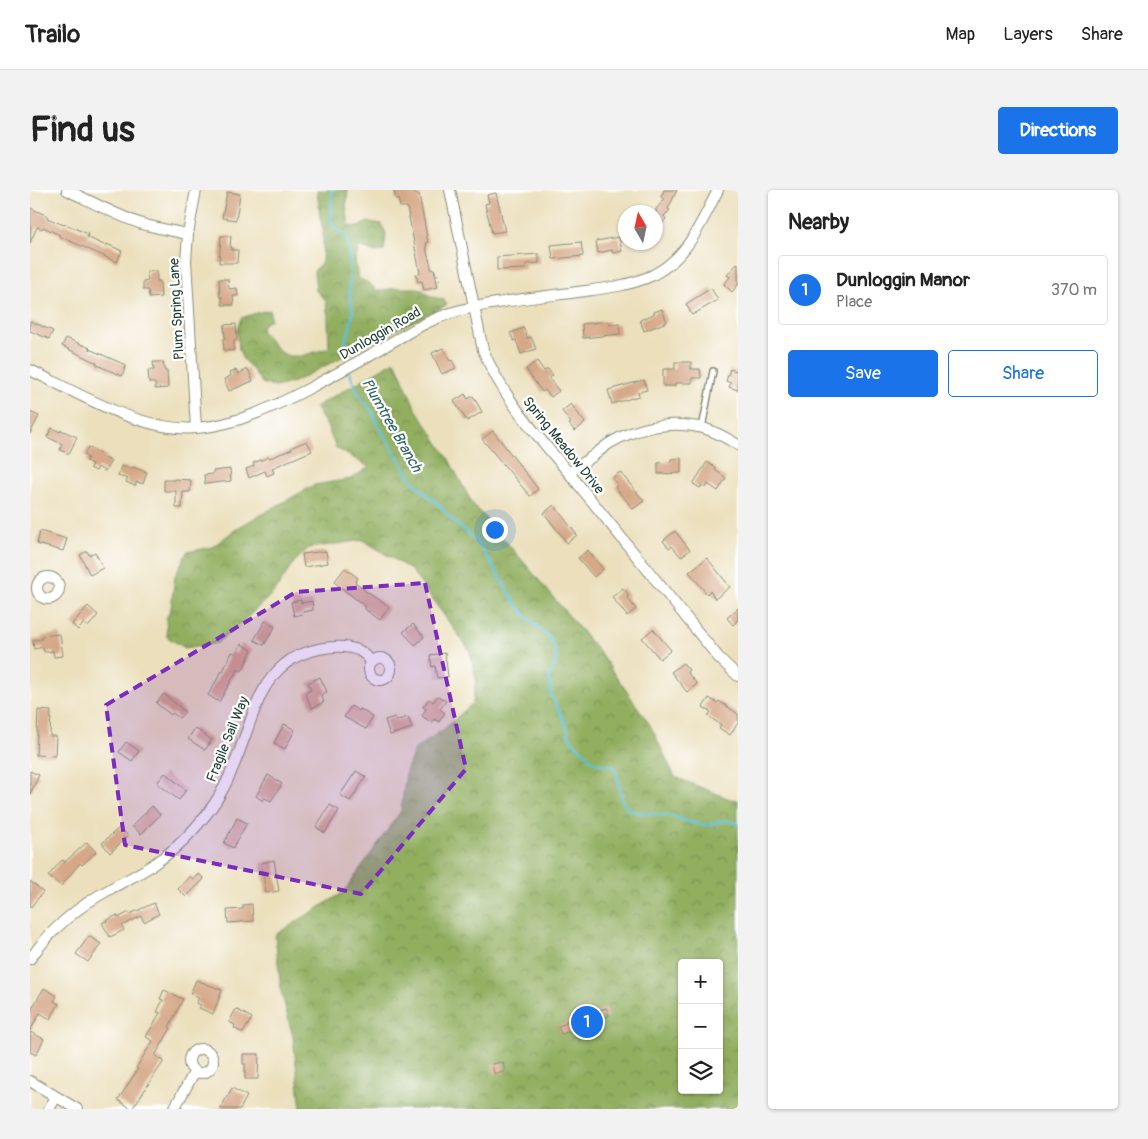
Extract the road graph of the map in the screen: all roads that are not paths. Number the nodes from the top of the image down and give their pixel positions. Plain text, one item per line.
1 (67, 190) edge
2 (196, 190) edge
3 (450, 190) edge
4 (718, 190) edge
5 (188, 234) junction
6 (474, 307) junction
7 (30, 370) edge
8 (713, 371) dead end
9 (196, 428) junction
10 (701, 428) junction
11 (738, 445) edge
12 (569, 473) junction
13 (372, 661) dead end
14 (738, 676) edge
15 (30, 959) edge
16 (195, 1071) dead end
17 (30, 1080) edge
18 (56, 1097) junction
19 (49, 1109) edge
20 (77, 1109) edge
21 (174, 1109) edge

1 - 5 street
2 - 5 street, Plum Spring Lane
3 - 6 street, Spring Meadow Drive
4 - 6 street, Dunloggin Road
5 - 9 street, Plum Spring Lane
6 - 9 street, Dunloggin Road
6 - 12 street, Spring Meadow Drive
7 - 9 street, Dunloggin Road
8 - 10 lane
10 - 11 street
10 - 12 street
12 - 14 street, Spring Meadow Drive
13 - 15 street, Fragile Sail Way
16 - 21 street
17 - 18 street
18 - 19 street
18 - 20 street

